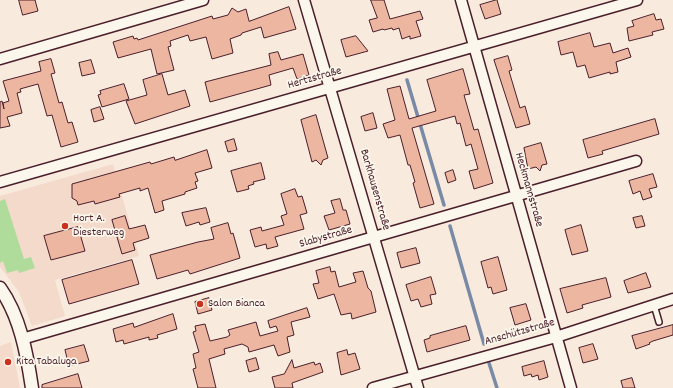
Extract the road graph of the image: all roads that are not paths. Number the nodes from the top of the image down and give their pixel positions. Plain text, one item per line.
1 (203, 0) edge
2 (304, 0) edge
3 (461, 0) edge
4 (637, 0) edge
5 (474, 47) junction
6 (0, 59) edge
7 (331, 88) junction
8 (636, 161) dead end
9 (0, 182) edge
10 (516, 197) junction
11 (375, 238) junction
12 (0, 288) edge
13 (673, 299) edge
14 (654, 305) junction
15 (659, 322) dead end
16 (556, 337) junction
17 (22, 340) junction
18 (414, 376) junction
19 (32, 388) edge
20 (373, 388) edge
21 (418, 388) edge
22 (571, 388) edge

1 - 6 street
2 - 7 street, Barkhausenstraße
3 - 5 street, Heckmannstraße
4 - 5 street, Hertzstraße
5 - 7 street, Hertzstraße
5 - 10 street, Heckmannstraße
7 - 9 street, Hertzstraße
7 - 11 street, Barkhausenstraße
8 - 10 street, Slabystraße
10 - 11 street, Slabystraße
10 - 16 street, Heckmannstraße
11 - 17 street, Slabystraße
11 - 18 street, Barkhausenstraße
12 - 17 street
13 - 14 street, Anschützstraße
14 - 15 lane
14 - 16 street, Anschützstraße
16 - 18 street, Anschützstraße
16 - 22 street, Heckmannstraße
17 - 19 street
18 - 20 street, Anschützstraße
18 - 21 street, Barkhausenstraße

